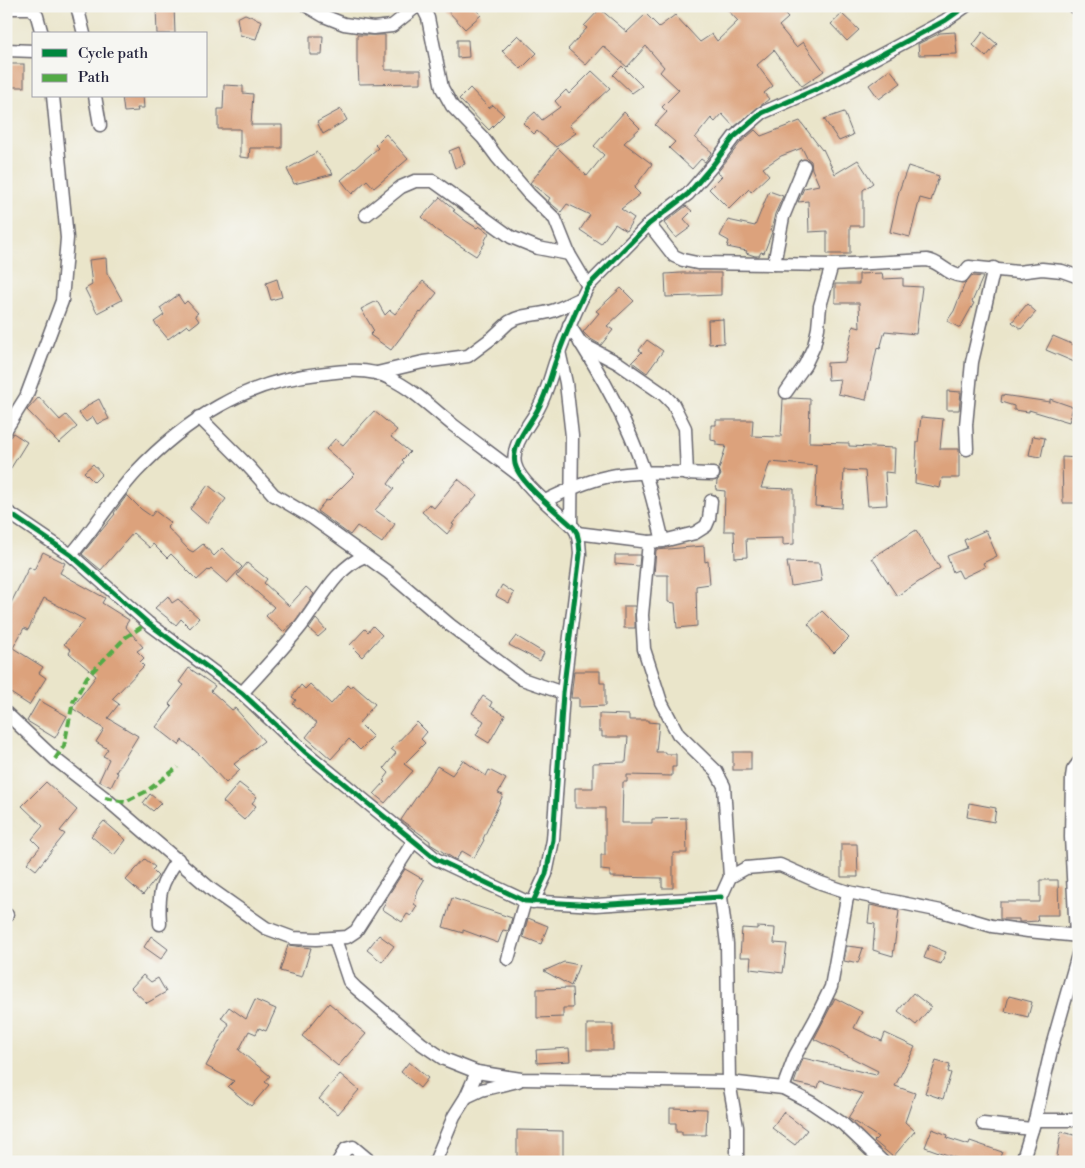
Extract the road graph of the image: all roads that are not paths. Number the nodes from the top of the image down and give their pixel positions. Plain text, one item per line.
1 (77, 6) edge
2 (307, 6) edge
3 (418, 6) edge
4 (966, 6) edge
5 (1074, 6) edge
6 (6, 8) edge
7 (1079, 8) edge
8 (41, 32) edge
9 (84, 32) edge
10 (6, 50) edge
11 (32, 51) edge
12 (53, 98) edge
13 (95, 98) edge
14 (100, 125) dead end
15 (804, 166) dead end
16 (366, 214) dead end
17 (649, 224) junction
18 (569, 254) junction
19 (774, 264) junction
20 (832, 264) junction
21 (994, 268) junction
22 (1079, 277) edge
23 (588, 286) junction
24 (582, 298) junction
25 (569, 325) junction
26 (580, 343) junction
27 (559, 351) junction
28 (375, 374) junction
29 (786, 392) dead end
30 (199, 417) junction
31 (6, 429) edge
32 (966, 449) dead end
33 (645, 473) junction
34 (687, 474) junction
35 (713, 474) dead end
36 (520, 476) junction
37 (570, 488) junction
38 (545, 501) junction
39 (711, 501) dead end
40 (6, 511) edge
41 (574, 529) junction
42 (662, 541) junction
43 (649, 542) junction
44 (71, 555) junction
45 (365, 556) junction
46 (242, 693) junction
47 (563, 693) junction
48 (6, 713) edge
49 (1079, 762) edge
50 (413, 842) junction
51 (178, 859) junction
52 (730, 877) junction
53 (848, 892) junction
54 (721, 898) junction
55 (529, 901) junction
56 (160, 924) dead end
57 (1078, 936) edge
58 (335, 939) junction
59 (1079, 951) edge
60 (508, 959) dead end
61 (477, 1072) junction
62 (525, 1079) junction
63 (729, 1082) junction
64 (783, 1088) junction
65 (466, 1097) junction
66 (1079, 1120) edge
67 (983, 1124) dead end
68 (1034, 1124) junction
69 (338, 1162) edge
70 (371, 1162) edge
71 (435, 1162) edge
72 (738, 1162) edge
73 (883, 1162) edge
74 (1022, 1162) edge

1 - 9 street
2 - 3 street
3 - 18 street
4 - 17 street
5 - 7 street
6 - 8 street
10 - 11 street
12 - 31 street
13 - 14 street
15 - 19 street
16 - 18 street
17 - 19 street
17 - 23 street
18 - 23 street
19 - 20 street
20 - 21 street
20 - 29 street
21 - 22 street
21 - 32 street
23 - 24 street
24 - 25 street
24 - 28 street
25 - 26 street
25 - 27 street
26 - 33 street
26 - 34 street
27 - 36 street
27 - 37 street
28 - 30 street
28 - 36 street
30 - 44 street
30 - 45 street
33 - 34 street
33 - 37 street
33 - 42 street
34 - 35 street
36 - 38 street
37 - 38 street
37 - 41 street
38 - 41 street
39 - 42 street
40 - 44 street
41 - 43 street
41 - 47 street
42 - 43 street
43 - 52 street
44 - 46 street
45 - 46 street
45 - 47 street
46 - 50 street
47 - 55 street
48 - 51 street
49 - 57 street
50 - 55 street
50 - 58 street
51 - 56 street
51 - 58 street
52 - 53 street
52 - 54 street
53 - 57 street
53 - 64 street
54 - 55 street
54 - 63 street
55 - 60 street
58 - 61 street
59 - 68 street
61 - 62 street
61 - 65 street
62 - 63 street
62 - 65 street
63 - 64 street
63 - 72 street
64 - 73 street
65 - 71 street
66 - 68 street
67 - 68 street
68 - 74 street
69 - 70 street

